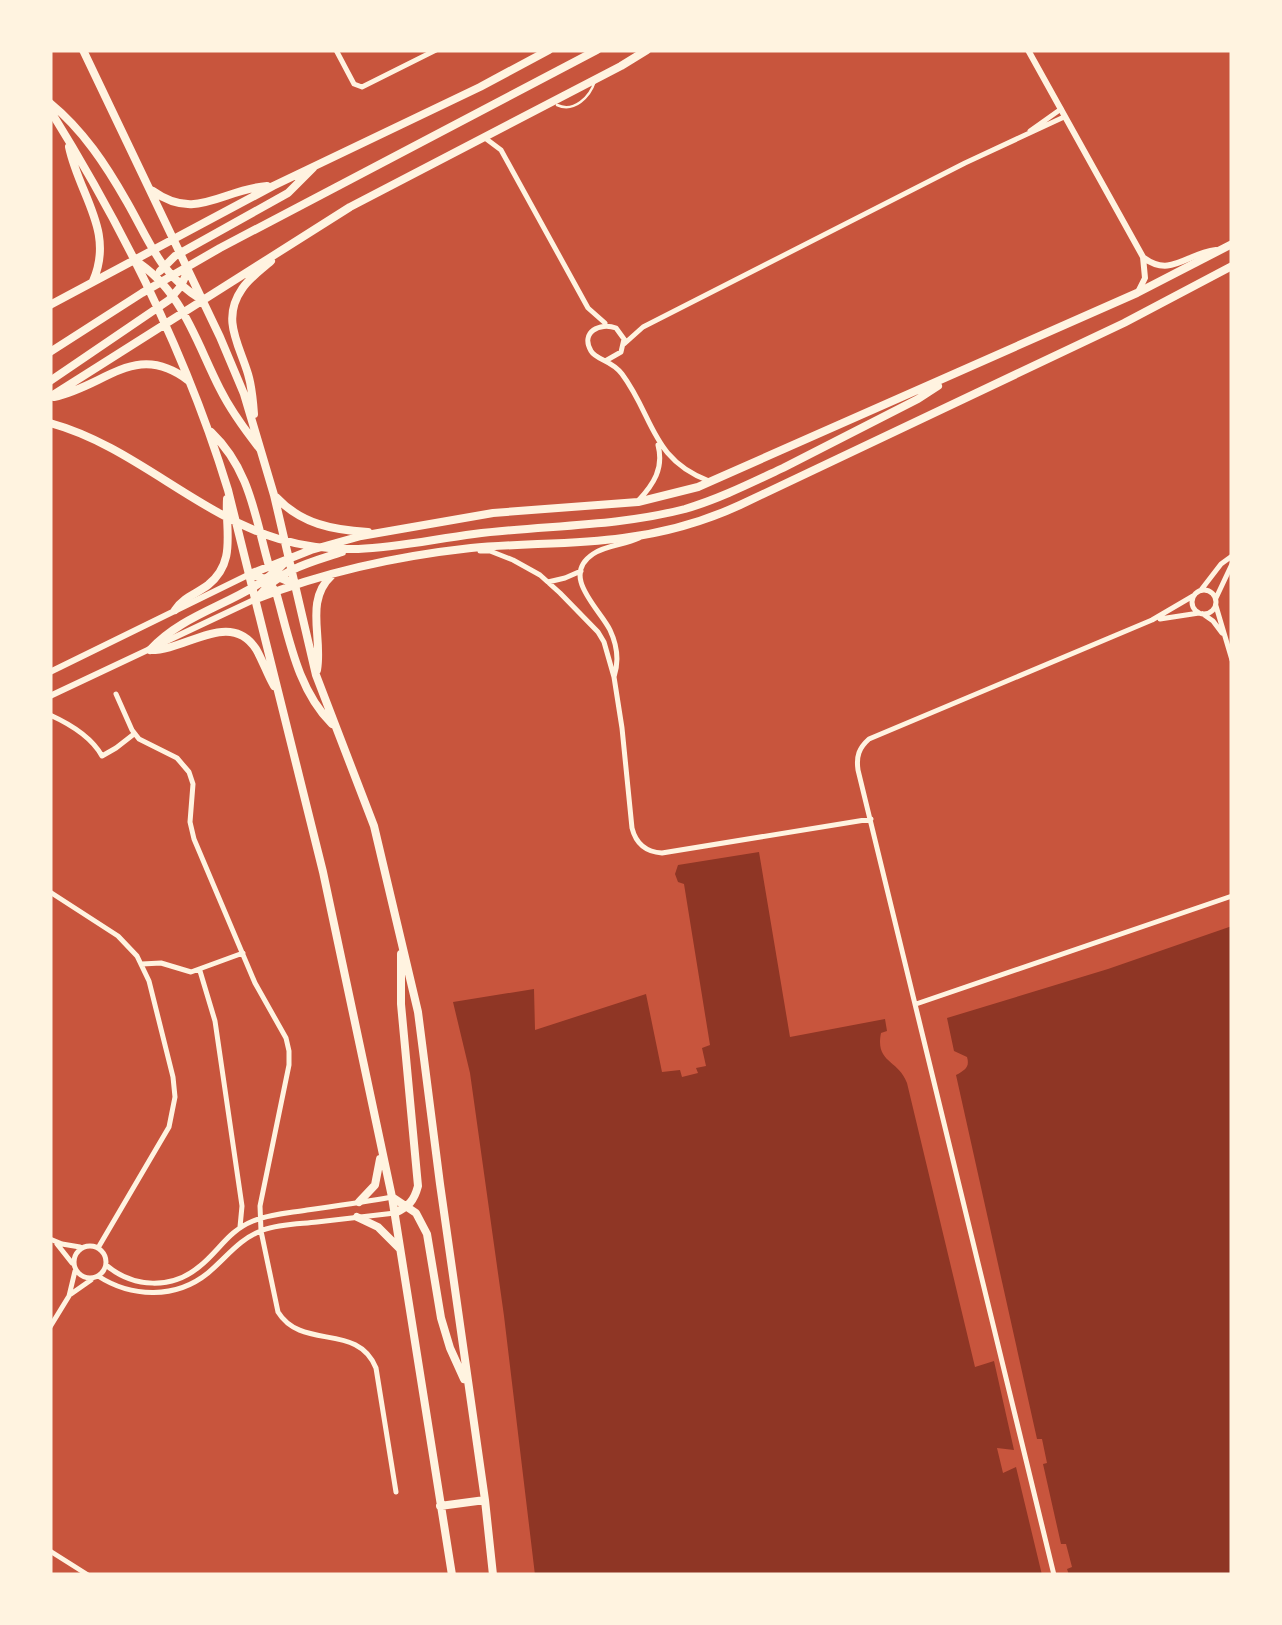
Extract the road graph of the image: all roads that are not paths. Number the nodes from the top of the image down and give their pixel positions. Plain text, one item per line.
1 (336, 50) edge
2 (436, 50) edge
3 (549, 50) edge
4 (598, 50) edge
5 (647, 50) edge
6 (1028, 50) edge
7 (83, 51) edge
8 (595, 79) junction
9 (552, 101) junction
10 (50, 106) edge
11 (1063, 112) junction
12 (502, 127) junction
13 (482, 136) junction
14 (68, 138) junction
15 (501, 150) junction
16 (316, 164) junction
17 (273, 186) junction
18 (149, 188) junction
19 (173, 238) junction
20 (293, 242) junction
21 (1232, 244) edge
22 (152, 250) junction
23 (1221, 250) junction
24 (180, 253) junction
25 (1143, 257) junction
26 (134, 260) junction
27 (1232, 266) edge
28 (163, 267) junction
29 (188, 270) junction
30 (158, 277) junction
31 (92, 282) junction
32 (181, 286) junction
33 (1136, 293) junction
34 (174, 295) junction
35 (152, 297) junction
36 (202, 300) junction
37 (50, 305) edge
38 (158, 308) junction
39 (588, 308) junction
40 (183, 311) junction
41 (165, 323) junction
42 (608, 324) junction
43 (642, 327) junction
44 (620, 330) junction
45 (591, 333) junction
46 (624, 344) junction
47 (50, 352) edge
48 (620, 352) junction
49 (608, 360) junction
50 (949, 377) junction
51 (626, 380) junction
52 (50, 381) edge
53 (190, 382) junction
54 (50, 398) edge
55 (50, 423) edge
56 (254, 423) junction
57 (210, 432) junction
58 (656, 437) junction
59 (263, 452) junction
60 (712, 482) junction
61 (228, 490) junction
62 (274, 495) junction
63 (638, 502) junction
64 (387, 531) junction
65 (648, 533) junction
66 (468, 549) junction
67 (1232, 556) edge
68 (289, 558) junction
69 (1232, 564) edge
70 (292, 570) junction
71 (581, 571) junction
72 (274, 572) junction
73 (250, 574) junction
74 (333, 574) junction
75 (548, 582) junction
76 (295, 584) junction
77 (271, 585) junction
78 (253, 587) junction
79 (1201, 590) junction
80 (1193, 596) junction
81 (256, 600) junction
82 (1215, 603) junction
83 (175, 610) junction
84 (1201, 613) junction
85 (1152, 620) junction
86 (1224, 636) junction
87 (150, 650) junction
88 (1232, 660) edge
89 (50, 672) edge
90 (316, 674) junction
91 (614, 677) junction
92 (116, 694) dead end
93 (280, 694) junction
94 (50, 696) edge
95 (50, 715) edge
96 (335, 727) junction
97 (134, 733) junction
98 (871, 819) junction
99 (50, 892) edge
100 (1232, 896) edge
101 (401, 937) junction
102 (243, 954) junction
103 (142, 964) junction
104 (200, 970) junction
105 (916, 1004) junction
106 (381, 1144) junction
107 (392, 1197) junction
108 (359, 1202) junction
109 (408, 1206) junction
110 (395, 1213) junction
111 (356, 1217) junction
112 (260, 1219) junction
113 (240, 1227) junction
114 (262, 1231) junction
115 (53, 1240) edge
116 (84, 1247) junction
117 (98, 1248) junction
118 (402, 1251) junction
119 (106, 1265) junction
120 (74, 1266) junction
121 (96, 1277) junction
122 (69, 1296) junction
123 (50, 1327) edge
124 (468, 1388) junction
125 (396, 1492) dead end
126 (485, 1500) junction
127 (440, 1506) junction
128 (50, 1552) edge
129 (88, 1575) edge
130 (452, 1575) edge
131 (492, 1575) edge
132 (1054, 1575) edge

1 - 2 street
3 - 16 main road
4 - 47 main road
5 - 8 main road
6 - 11 street
7 - 18 main road
8 - 9 main road
8 - 9 lane
9 - 12 main road
10 - 14 main road
10 - 22 main road
11 - 25 street
11 - 43 street
12 - 13 main road
12 - 15 street
13 - 15 street
13 - 20 main road
14 - 26 main road
14 - 31 main road
15 - 39 street
16 - 17 main road
16 - 24 main road
17 - 18 main road
17 - 19 main road
18 - 19 main road
19 - 22 main road
19 - 24 main road
20 - 36 main road
20 - 56 main road
21 - 23 main road
22 - 26 main road
22 - 28 main road
23 - 25 street
23 - 33 main road
24 - 28 main road
24 - 29 main road
25 - 33 street
26 - 30 main road
26 - 31 main road
26 - 35 main road
27 - 65 main road
28 - 30 main road
28 - 32 main road
29 - 32 main road
29 - 36 main road
30 - 34 main road
30 - 35 main road
31 - 37 main road
32 - 34 main road
32 - 36 main road
33 - 50 main road
34 - 38 main road
34 - 40 main road
35 - 38 main road
36 - 40 main road
36 - 56 main road
38 - 41 main road
38 - 52 main road
39 - 42 street
39 - 45 street
40 - 41 main road
40 - 59 main road
41 - 53 main road
41 - 54 main road
42 - 44 street
42 - 45 street
43 - 44 street
43 - 46 street
44 - 46 street
45 - 49 street
46 - 48 street
48 - 49 street
48 - 51 street
49 - 51 street
50 - 55 main road
50 - 60 main road
51 - 58 street
53 - 54 main road
53 - 57 main road
56 - 59 main road
57 - 61 main road
57 - 72 main road
58 - 60 street
58 - 63 street
59 - 62 main road
60 - 63 main road
61 - 73 main road
61 - 83 main road
62 - 64 main road
62 - 68 main road
63 - 64 main road
64 - 68 main road
64 - 70 main road
65 - 66 main road
65 - 71 street
66 - 74 main road
66 - 75 street
67 - 79 street
68 - 70 main road
68 - 72 main road
69 - 82 street
70 - 72 main road
70 - 76 main road
71 - 75 street
71 - 91 street
72 - 73 main road
72 - 76 main road
72 - 77 main road
73 - 77 main road
73 - 78 main road
73 - 83 street
74 - 76 main road
74 - 90 main road
75 - 91 street
76 - 77 main road
76 - 90 main road
77 - 78 main road
77 - 81 main road
77 - 96 main road
78 - 81 main road
78 - 87 main road
79 - 80 street
79 - 82 street
80 - 84 street
80 - 85 street
81 - 87 street
81 - 93 main road
82 - 84 street
82 - 86 street
83 - 89 street
84 - 85 street
84 - 86 street
85 - 98 street
86 - 88 street
87 - 93 main road
87 - 94 street
90 - 96 main road
91 - 98 street
92 - 97 street
93 - 106 main road
95 - 97 street
96 - 101 main road
97 - 102 street
98 - 105 street
99 - 103 street
100 - 105 street
101 - 109 main road
101 - 124 main road
102 - 104 street
102 - 112 street
103 - 104 street
103 - 117 street
104 - 113 street
105 - 132 street
106 - 107 main road
106 - 108 main road
107 - 108 street
107 - 109 main road
107 - 110 main road
108 - 112 street
109 - 110 main road
109 - 124 main road
110 - 111 street
110 - 118 main road
111 - 114 street
111 - 118 main road
112 - 113 street
112 - 114 street
113 - 119 street
114 - 121 street
114 - 125 street
115 - 116 street
115 - 120 street
116 - 117 street
116 - 120 street
117 - 119 street
118 - 127 main road
119 - 121 street
120 - 121 street
120 - 122 street
121 - 122 street
122 - 123 street
124 - 126 main road
126 - 127 main road
126 - 131 main road
127 - 130 main road
128 - 129 street

